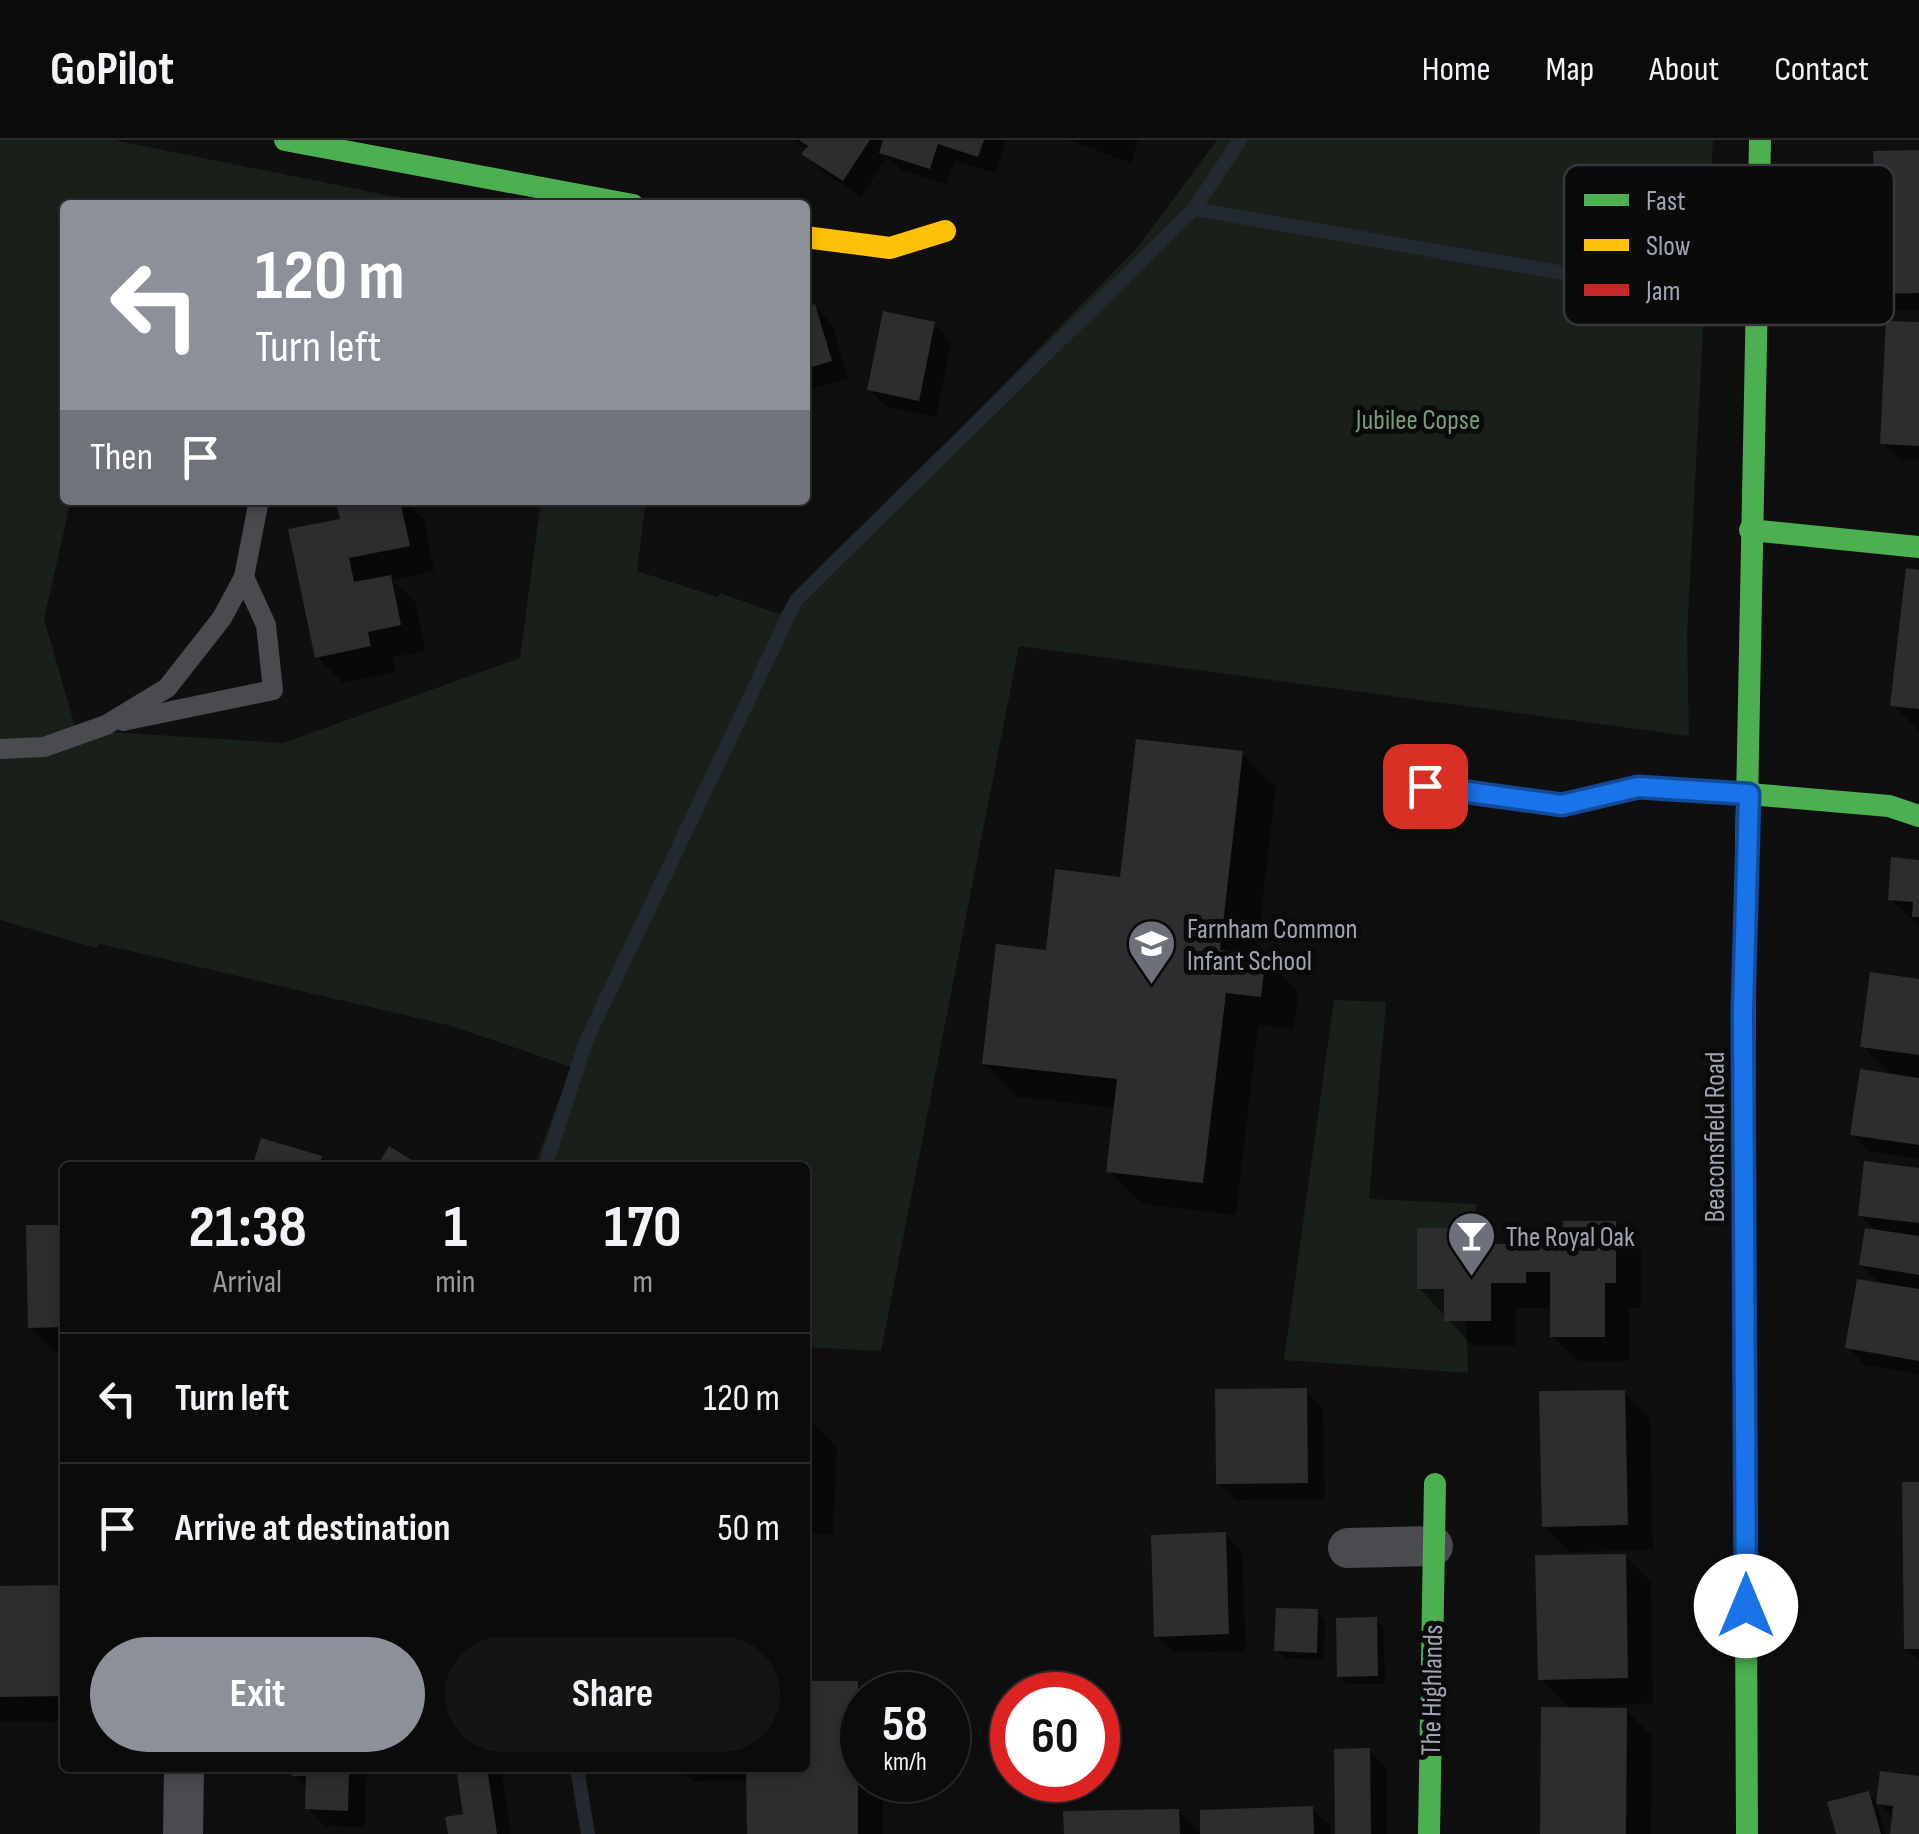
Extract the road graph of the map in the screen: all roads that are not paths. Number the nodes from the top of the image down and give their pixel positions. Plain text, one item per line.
1 (285, 140) edge
2 (1760, 140) edge
3 (1759, 165) edge
4 (606, 200) edge
5 (946, 232) dead end
6 (810, 238) edge
7 (1755, 325) edge
8 (258, 505) edge
9 (1750, 530) junction
10 (1919, 547) edge
11 (244, 577) junction
12 (106, 724) junction
13 (0, 749) edge
14 (1425, 786) dead end
15 (1749, 794) junction
16 (1919, 816) edge
17 (1435, 1484) dead end
18 (1432, 1546) junction
19 (1348, 1548) dead end
20 (184, 1772) edge
21 (183, 1834) edge
22 (1429, 1834) edge
23 (1747, 1834) edge

1 - 4 main road
2 - 3 main road, Beaconsfield Road
5 - 6 main road
7 - 9 main road, Beaconsfield Road
8 - 11 lane
9 - 10 main road
9 - 15 main road, Beaconsfield Road
11 - 12 lane
11 - 12 lane
12 - 13 lane
14 - 15 lane
15 - 16 main road
15 - 23 main road, Beaconsfield Road
17 - 18 main road, The Highlands
18 - 19 street
18 - 22 main road, The Highlands
20 - 21 street

